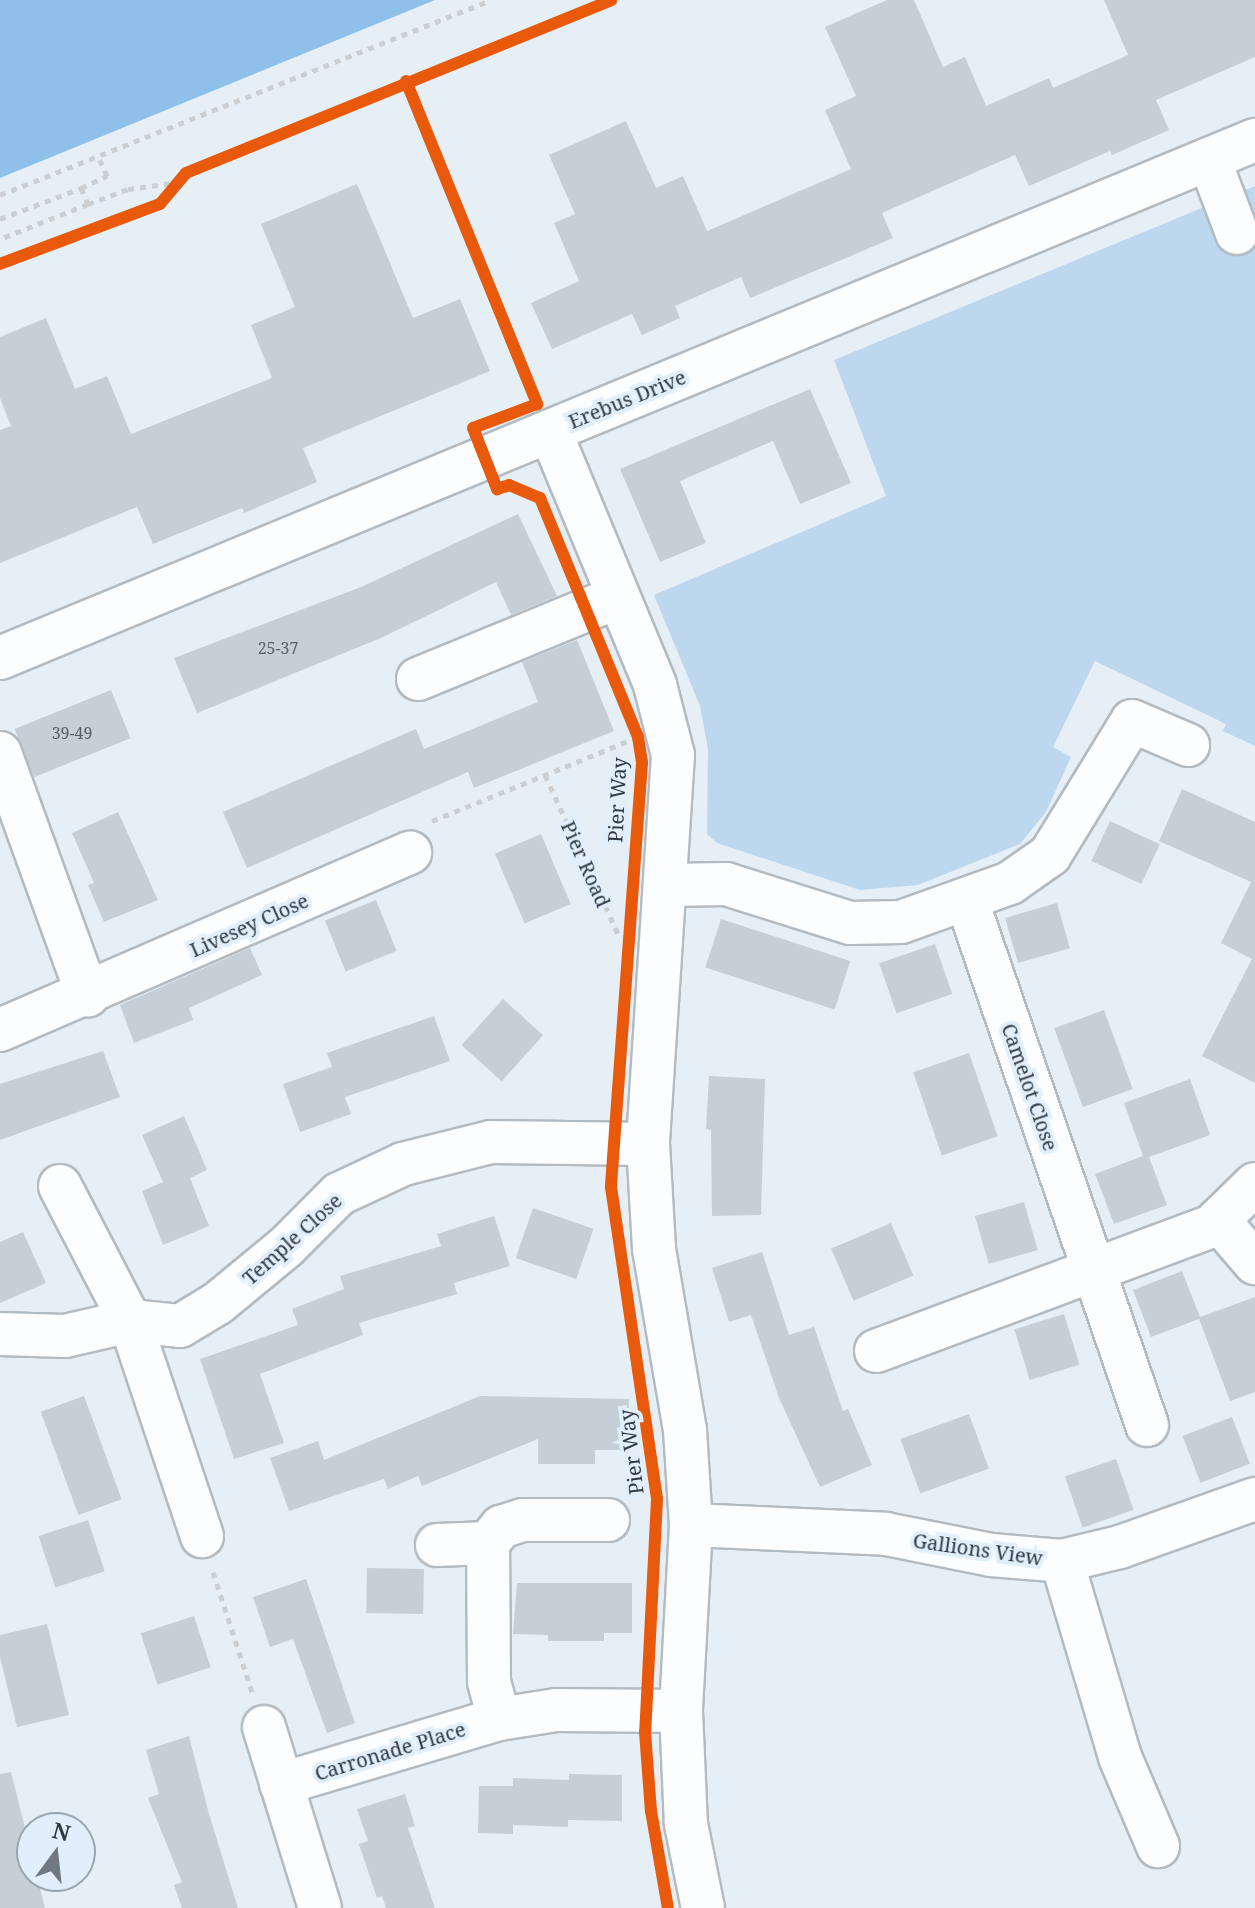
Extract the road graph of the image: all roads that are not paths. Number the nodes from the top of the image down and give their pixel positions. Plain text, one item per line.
1 (1255, 140) edge
2 (1209, 159) junction
3 (1237, 233) dead end
4 (550, 431) junction
5 (618, 597) junction
6 (0, 658) edge
7 (418, 679) dead end
8 (1188, 745) dead end
9 (0, 753) edge
10 (9, 817) edge
11 (419, 838) road end
12 (666, 885) junction
13 (967, 901) junction
14 (88, 996) junction
15 (0, 1030) edge
16 (648, 1144) junction
17 (1255, 1184) edge
18 (60, 1186) dead end
19 (1218, 1220) junction
20 (1255, 1263) edge
21 (1094, 1272) junction
22 (130, 1321) junction
23 (0, 1334) edge
24 (876, 1351) dead end
25 (1147, 1425) dead end
26 (1255, 1499) edge
27 (608, 1520) dead end
28 (691, 1525) junction
29 (202, 1536) road end
30 (488, 1543) junction
31 (437, 1545) dead end
32 (1062, 1561) junction
33 (681, 1711) junction
34 (499, 1719) junction
35 (264, 1727) road end
36 (281, 1784) junction
37 (1158, 1846) dead end
38 (320, 1908) edge
39 (703, 1908) edge

1 - 2 street, Erebus Drive
2 - 3 street
2 - 4 street, Erebus Drive
4 - 5 street
4 - 6 street, Erebus Drive
5 - 7 street
5 - 12 street
8 - 13 street
9 - 10 street
10 - 14 street
11 - 14 street, Livesey Close
12 - 13 street
12 - 16 street
13 - 21 street, Camelot Close
14 - 15 street, Livesey Close
16 - 22 street, Temple Close
16 - 28 street
17 - 19 street
18 - 22 street
19 - 20 street
19 - 21 street
21 - 24 street
21 - 25 street, Camelot Close
22 - 23 street, Temple Close
22 - 29 street
26 - 32 street, Gallions View
27 - 30 street
28 - 32 street, Gallions View
28 - 33 street
30 - 31 street
30 - 34 street
32 - 37 street
33 - 34 street, Carronade Place
33 - 39 street
34 - 36 street, Carronade Place
35 - 36 street
36 - 38 street

